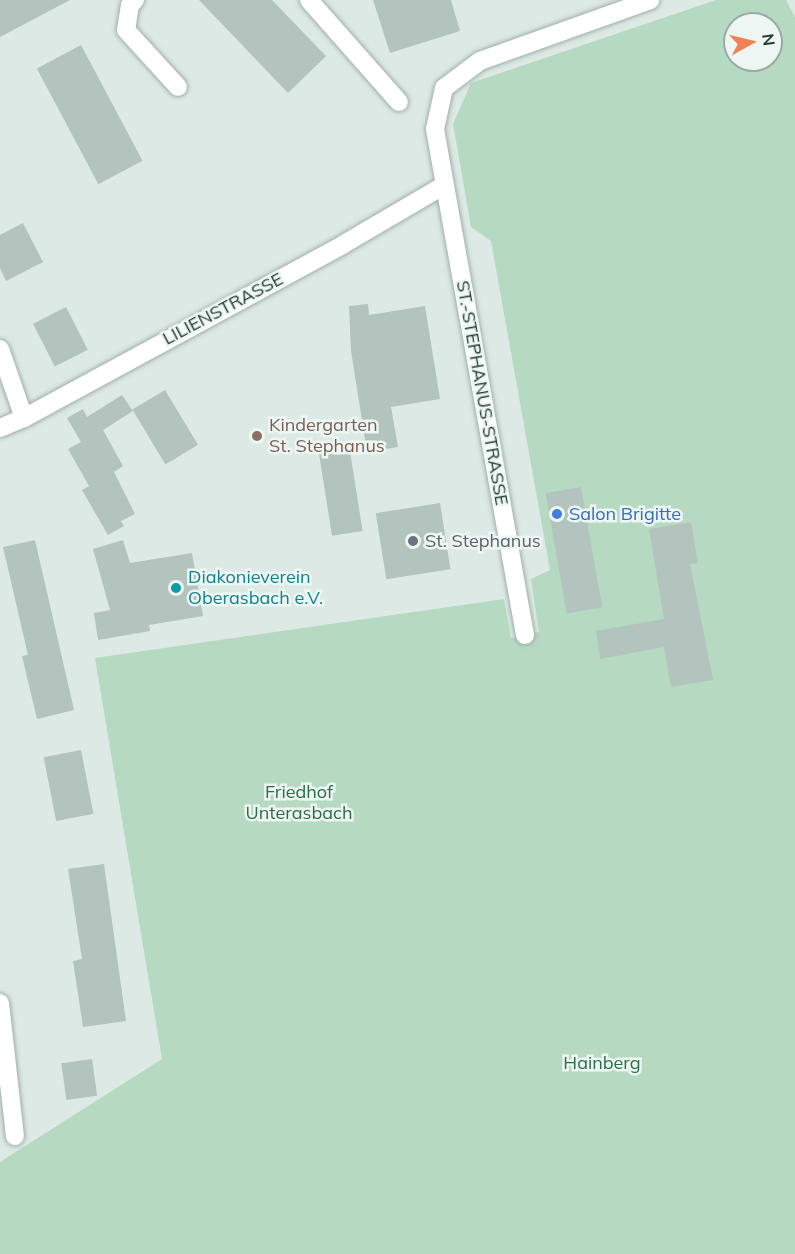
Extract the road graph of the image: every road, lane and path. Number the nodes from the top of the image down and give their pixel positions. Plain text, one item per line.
1 (135, 0) edge
2 (309, 0) edge
3 (650, 0) edge
4 (178, 87) dead end
5 (399, 102) dead end
6 (443, 186) junction
7 (0, 349) edge
8 (24, 418) junction
9 (0, 428) edge
10 (525, 635) dead end
11 (0, 1002) edge
12 (15, 1136) dead end

1 - 4 street
2 - 5 street
3 - 6 street, ST.-STEPHANUS-STRASSE
6 - 8 street, LILIENSTRASSE
6 - 10 street, ST.-STEPHANUS-STRASSE
7 - 8 street
8 - 9 street, LILIENSTRASSE
11 - 12 street

